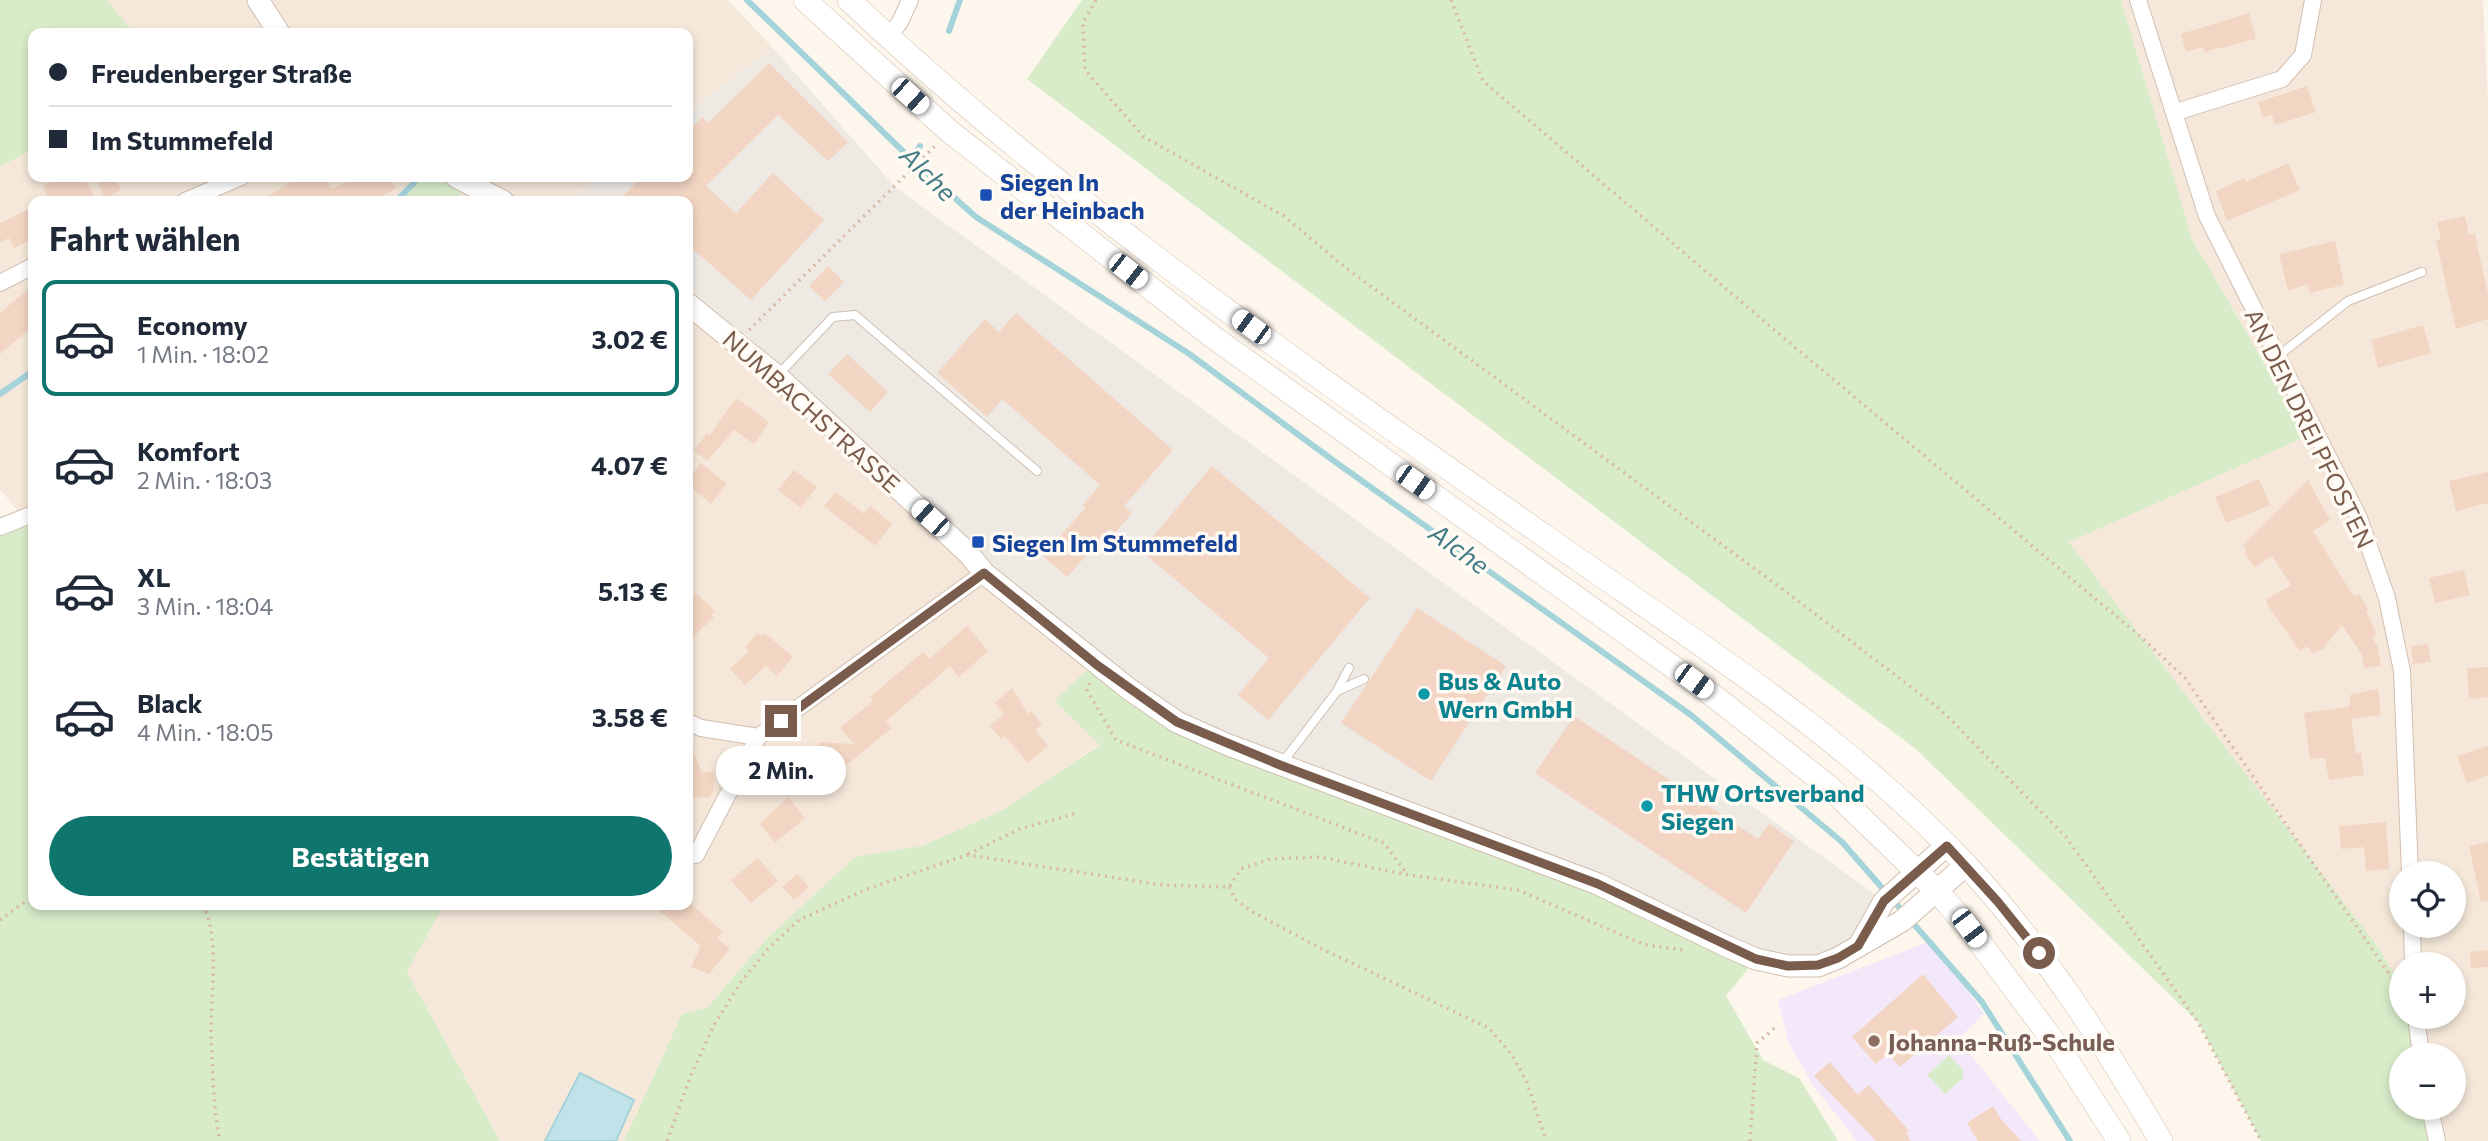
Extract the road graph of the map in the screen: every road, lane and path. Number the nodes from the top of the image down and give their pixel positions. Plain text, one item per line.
1 (258, 0) edge
2 (805, 0) edge
3 (849, 0) edge
4 (910, 0) edge
5 (1096, 0) edge
6 (1451, 0) edge
7 (2138, 0) edge
8 (2313, 0) edge
9 (276, 28) edge
10 (888, 37) junction
11 (2176, 112) junction
12 (925, 156) dead end
13 (229, 182) edge
14 (466, 182) edge
15 (197, 196) edge
16 (493, 196) edge
17 (28, 269) edge
18 (2422, 272) dead end
19 (0, 283) edge
20 (693, 308) edge
21 (737, 341) junction
22 (2277, 357) junction
23 (777, 376) junction
24 (1037, 471) dead end
25 (28, 516) edge
26 (0, 527) edge
27 (984, 573) junction
28 (1097, 665) junction
29 (1349, 668) dead end
30 (1364, 678) dead end
31 (1336, 691) junction
32 (693, 724) edge
33 (758, 737) junction
34 (1280, 765) junction
35 (1077, 813) dead end
36 (1947, 846) junction
37 (693, 854) edge
38 (967, 855) junction
39 (2410, 861) edge
40 (1966, 865) junction
41 (1917, 872) junction
42 (1409, 875) junction
43 (1229, 887) junction
44 (1937, 891) junction
45 (28, 900) edge
46 (206, 910) edge
47 (0, 920) edge
48 (1858, 946) junction
49 (1687, 950) dead end
50 (2389, 974) edge
51 (1777, 1025) dead end
52 (2433, 1120) edge
53 (219, 1141) edge
54 (667, 1141) edge
55 (1546, 1141) edge
56 (1750, 1141) edge
57 (2119, 1141) edge
58 (2161, 1141) edge
59 (2261, 1141) edge
60 (2437, 1141) edge

1 - 9 street
2 - 41 main road
3 - 10 main road
4 - 10 street
5 - 59 path
6 - 50 path
7 - 11 street, AN DEN DREI PFOSTEN
8 - 11 street
10 - 36 main road
11 - 22 street, AN DEN DREI PFOSTEN
12 - 21 path
13 - 15 street
14 - 16 street
17 - 19 street
18 - 22 lane
20 - 21 street, NUMBACHSTRASSE
21 - 23 street, NUMBACHSTRASSE
22 - 39 street, AN DEN DREI PFOSTEN
23 - 24 lane
23 - 27 street, NUMBACHSTRASSE
25 - 26 street
27 - 28 street, NUMBACHSTRASSE
27 - 33 street
28 - 34 street, NUMBACHSTRASSE
28 - 42 path
29 - 31 lane
30 - 31 lane
31 - 34 lane
32 - 33 street
33 - 37 street
34 - 48 street, NUMBACHSTRASSE
35 - 38 path
36 - 40 main road
36 - 41 street
38 - 43 path
38 - 54 path
40 - 44 street, NUMBACHSTRASSE
40 - 58 main road
41 - 44 main road
41 - 48 street
42 - 43 path
42 - 49 path
43 - 55 path
44 - 48 street, NUMBACHSTRASSE
44 - 57 main road
45 - 47 path
46 - 53 path
51 - 56 path
52 - 60 street

